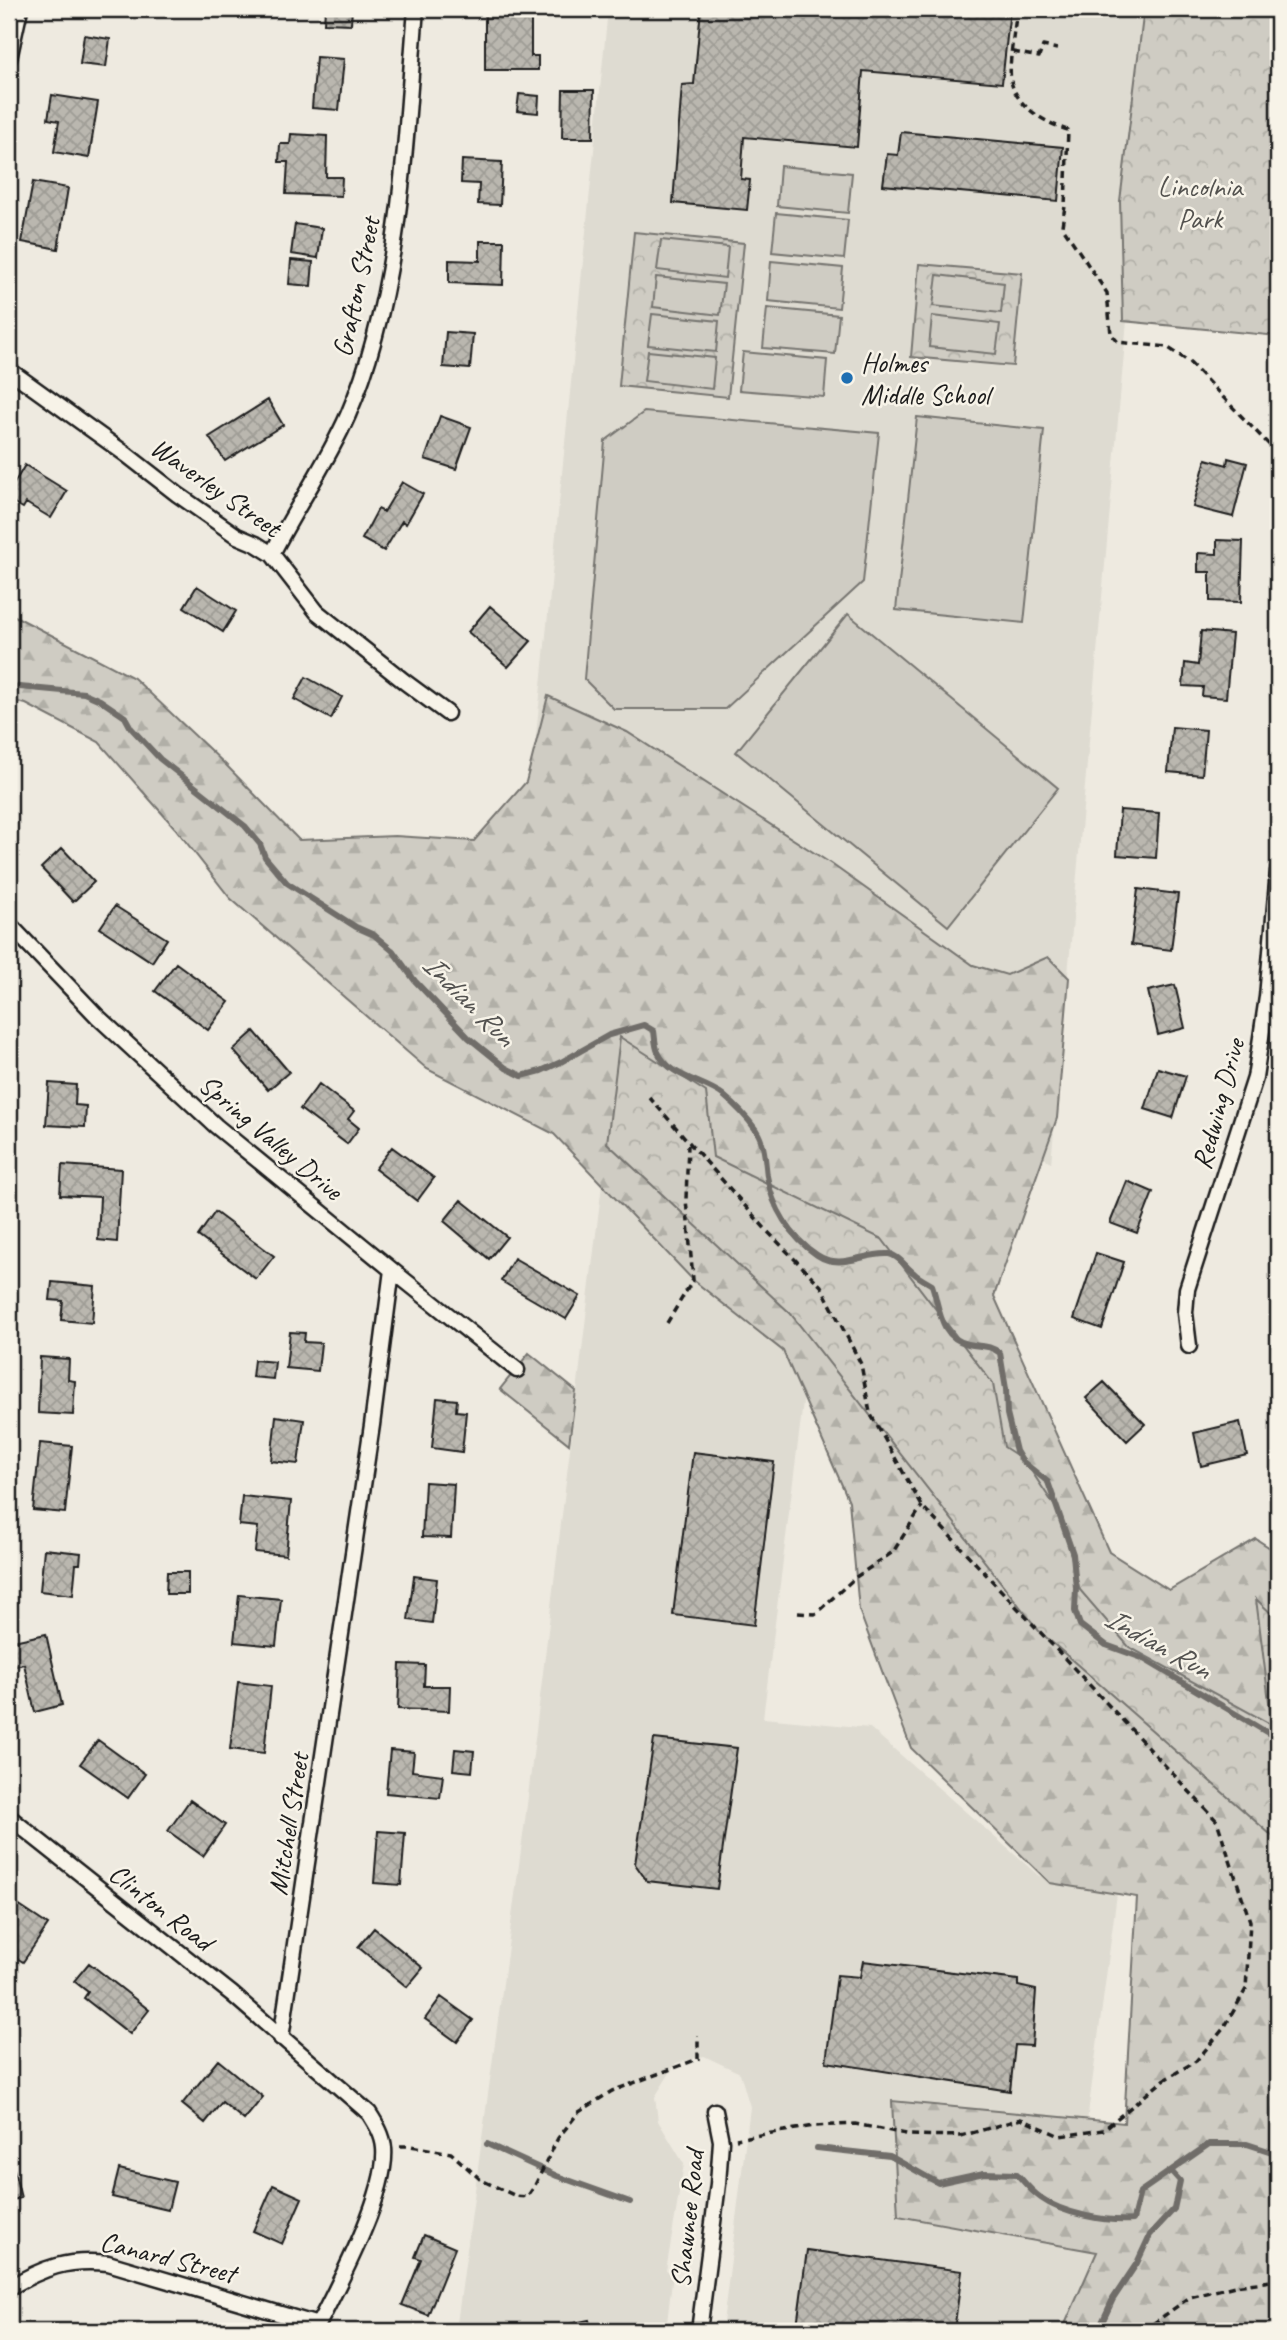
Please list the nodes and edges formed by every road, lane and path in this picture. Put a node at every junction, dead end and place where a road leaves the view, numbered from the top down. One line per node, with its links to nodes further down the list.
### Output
1 (20, 9): 6 (street)
2 (416, 9): 9 (street, Grafton Street)
3 (1017, 9): 5 (path)
4 (1057, 49): 5 (path)
5 (1013, 52): 8 (path)
6 (9, 59)
7 (9, 370): 9 (street, Waverley Street)
8 (1278, 454)
9 (271, 554): 10 (street, Waverley Street)
10 (447, 713)
11 (1278, 871): 17 (street, Redwing Drive)
12 (9, 925): 15 (street, Spring Valley Drive)
13 (649, 1097): 14 (path)
14 (688, 1143): 16 (path); 19 (path)
15 (392, 1270): 18 (street, Spring Valley Drive); 23 (street, Mitchell Street)
16 (667, 1323)
17 (1189, 1346)
18 (517, 1370)
19 (922, 1506): 20 (path); 25 (path)
20 (798, 1613)
21 (9, 1816): 23 (street, Clinton Road)
22 (698, 2035): 26 (path)
23 (281, 2038): 26 (street)
24 (715, 2111): 25 (street, Shawnee Road)
25 (721, 2141): 30 (street, Shawnee Road)
26 (384, 2147): 29 (street)
27 (1278, 2280): 31 (path)
28 (9, 2288): 29 (street, Canard Street)
29 (316, 2328)
30 (699, 2331)
31 (1143, 2331)

